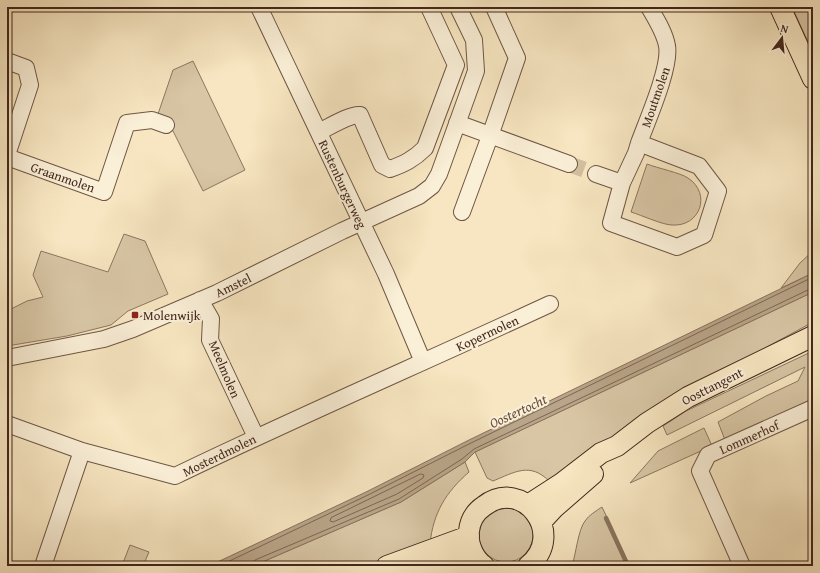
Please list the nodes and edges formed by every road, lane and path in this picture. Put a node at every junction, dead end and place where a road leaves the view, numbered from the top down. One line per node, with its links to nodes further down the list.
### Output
1 (259, 7): 11 (street, Rustenburgerweg)
2 (429, 7): 11 (street)
3 (458, 7): 9 (street, Amstel)
4 (494, 7): 12 (street)
5 (649, 7): 13 (street, Moutmolen)
6 (780, 7): 8 (main road)
7 (7, 61): 14 (street)
8 (813, 79)
9 (457, 123): 12 (street); 19 (street, Amstel)
10 (166, 125): 14 (street, Graanmolen)
11 (319, 132): 19 (street, Rustenburgerweg)
12 (490, 136): 15 (street); 18 (street)
13 (639, 143): 17 (street, Moutmolen); 17 (street, Moutmolen)
14 (7, 156)
15 (569, 164)
16 (596, 174): 17 (street)
17 (622, 183)
18 (462, 212)
19 (362, 224): 20 (street, Amstel); 24 (street, Rustenburgerweg)
20 (200, 300): 23 (street, Amstel); 27 (street, Meelmolen)
21 (550, 304): 24 (street, Kopermolen)
22 (813, 336): 28 (main road, Oosttangent)
23 (7, 358)
24 (424, 362): 27 (street, Mosterdmolen)
25 (813, 408): 38 (street, Lommerhof)
26 (7, 424): 29 (street, Mosterdmolen)
27 (256, 437): 29 (street, Mosterdmolen)
28 (618, 446): 30 (main road, Oosttangent); 31 (main road, Oosttangent)
29 (82, 451): 35 (street)
30 (528, 505): 31 (main road); 32 (main road)
31 (541, 522): 34 (main road)
32 (469, 536): 33 (main road); 36 (main road)
33 (479, 561): 37 (main road)
34 (531, 565)
35 (43, 566)
36 (387, 566)
37 (429, 566)
38 (742, 566)

